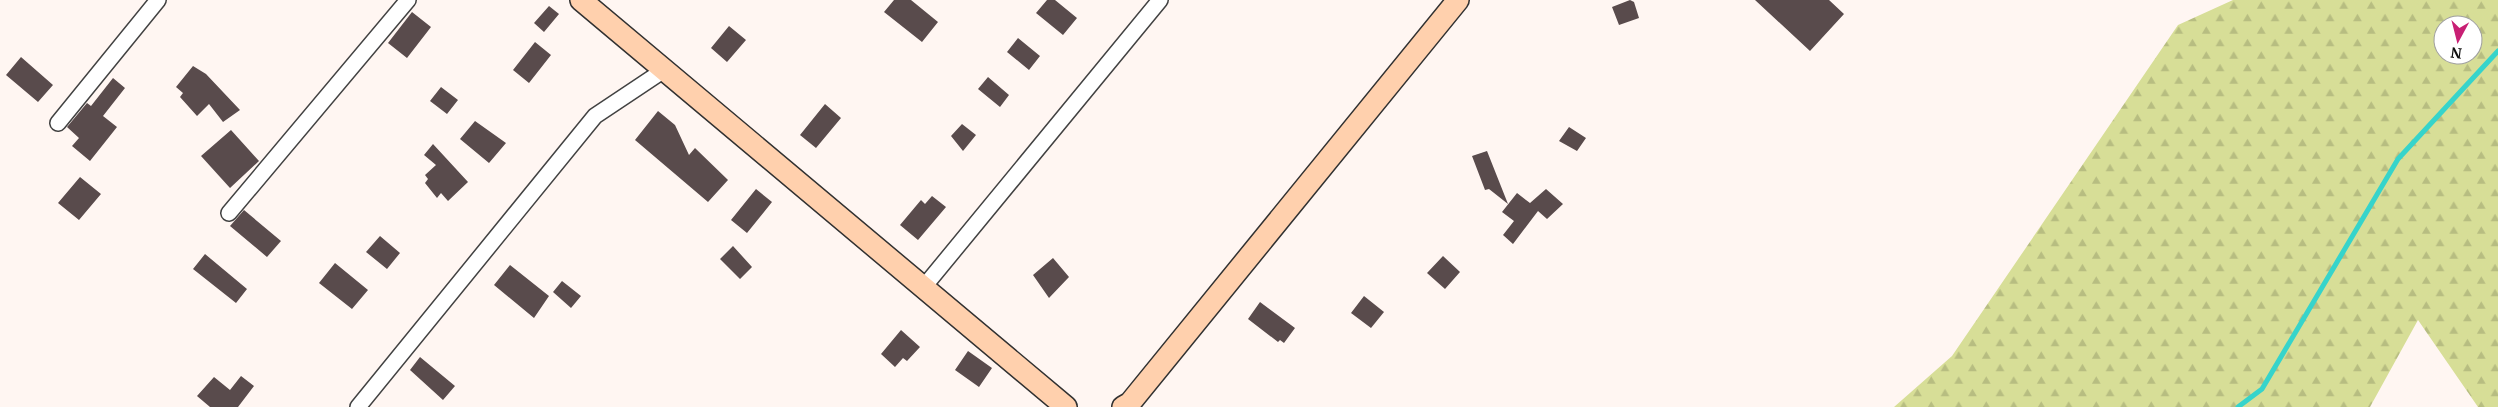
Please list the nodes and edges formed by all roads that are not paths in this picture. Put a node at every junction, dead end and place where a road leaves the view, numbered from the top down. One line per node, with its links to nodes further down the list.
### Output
1 (158, 0): 7 (street)
2 (408, 0): 8 (street)
3 (581, 0): 6 (street)
4 (1160, 0): 9 (street)
5 (1458, 0): 12 (street)
6 (664, 70): 9 (street); 10 (street)
7 (58, 123)
8 (229, 213)
9 (923, 288): 11 (street)
10 (358, 407)
11 (1066, 407)
12 (1123, 407)

